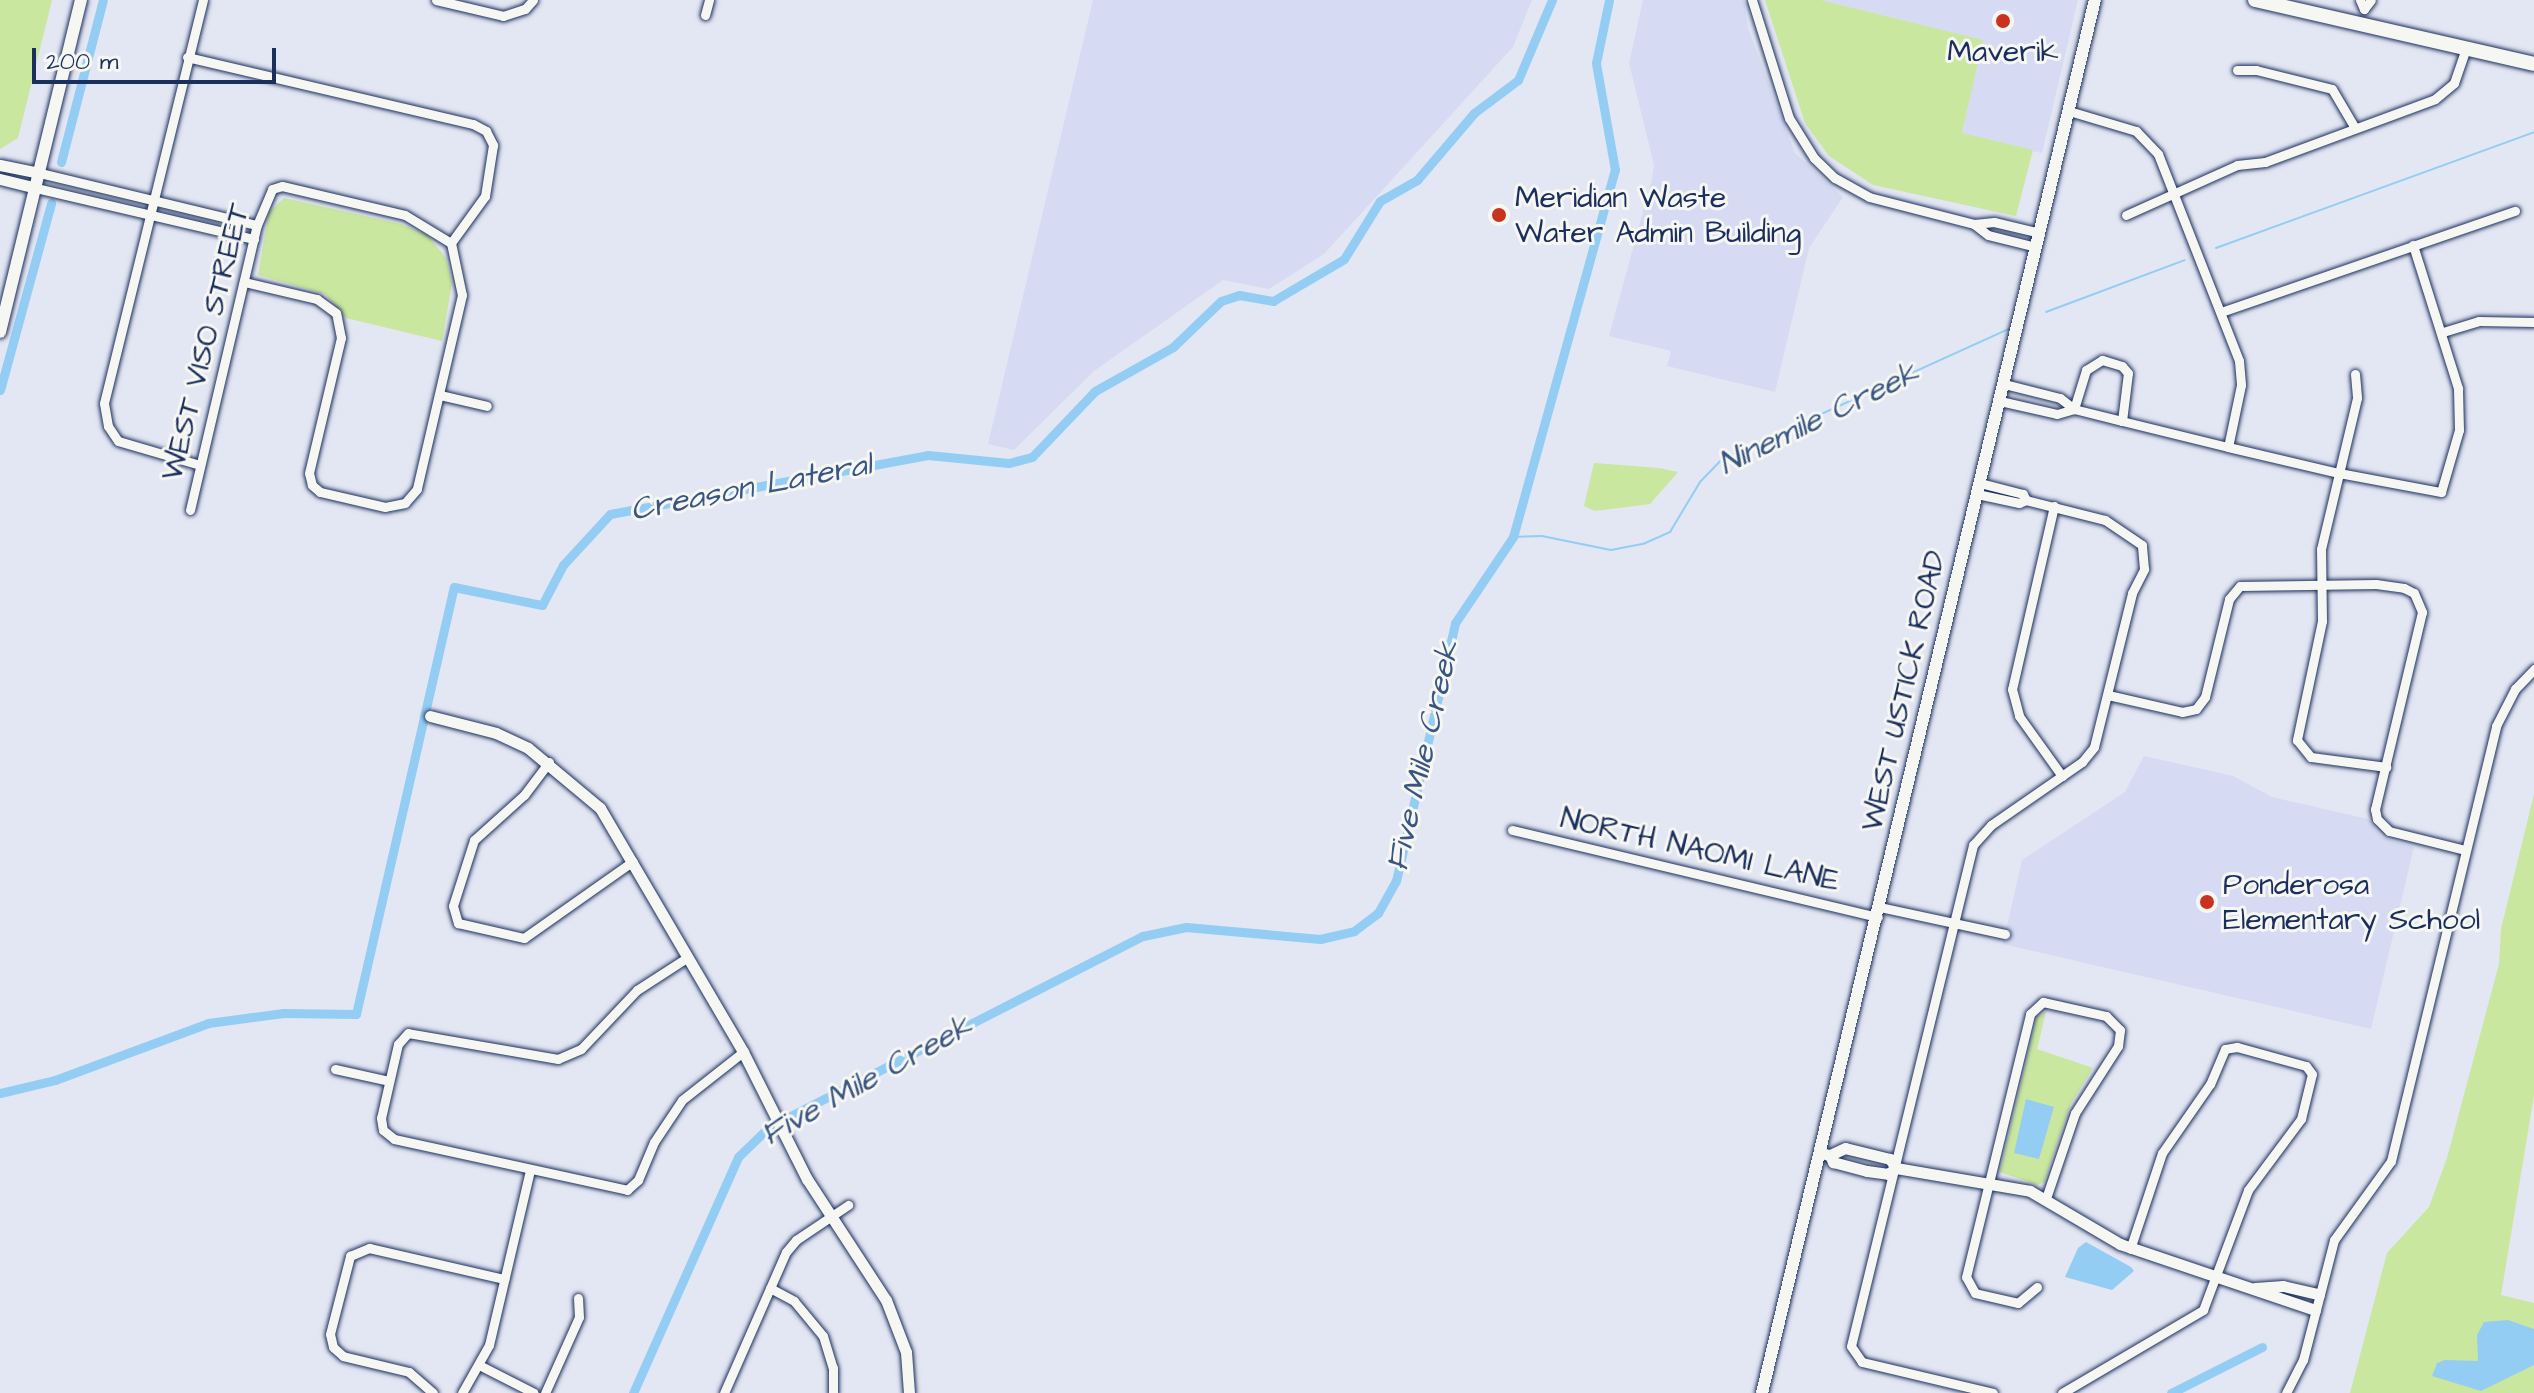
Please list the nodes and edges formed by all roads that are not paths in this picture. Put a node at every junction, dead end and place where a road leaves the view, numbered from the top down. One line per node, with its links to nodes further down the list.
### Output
1 (81, 0): 20 (main road)
2 (203, 0): 14 (street)
3 (436, 0): 4 (street)
4 (533, 0)
5 (709, 0): 11 (street)
6 (1752, 0): 28 (street)
7 (2095, 0): 17 (main road, WEST USTICK ROAD)
8 (2255, 0): 12 (main road)
9 (2371, 0): 10 (street)
10 (2362, 4): 12 (street)
11 (705, 15)
12 (2361, 24): 13 (main road)
13 (2466, 49): 15 (main road); 18 (street)
14 (187, 57): 24 (street); 32 (street)
15 (2534, 64)
16 (2237, 70): 18 (street)
17 (2069, 111): 23 (street); 30 (main road, WEST USTICK ROAD)
18 (2355, 128): 23 (street)
19 (0, 165): 20 (street)
20 (40, 173): 22 (main road); 24 (street)
21 (0, 179): 22 (street)
22 (36, 188): 26 (street); 38 (main road)
23 (2173, 192): 27 (street); 36 (street)
24 (153, 200): 26 (street); 29 (street)
25 (2515, 211): 33 (street)
26 (149, 214): 31 (street); 48 (street)
27 (2126, 215)
28 (1974, 224): 30 (street); 34 (street)
29 (257, 225): 31 (street, WEST VISO STREET); 32 (street, WEST VISO STREET)
30 (2040, 233): 34 (main road, WEST USTICK ROAD)
31 (254, 239): 35 (street, WEST VISO STREET)
32 (451, 243): 42 (street)
33 (2413, 245): 36 (street); 39 (street)
34 (2036, 247): 41 (main road, WEST USTICK ROAD)
35 (244, 282): 42 (street); 48 (street, WEST VISO STREET)
36 (2221, 312): 47 (street)
37 (2534, 322): 39 (street)
38 (0, 332)
39 (2443, 332): 49 (street)
40 (2355, 374): 49 (street)
41 (2004, 384): 43 (main road, WEST USTICK ROAD); 45 (street)
42 (440, 395): 44 (street)
43 (2000, 401): 45 (street); 50 (main road, WEST USTICK ROAD)
44 (487, 406)
45 (2074, 409): 46 (street); 46 (street)
46 (2122, 421): 47 (street)
47 (2228, 447): 49 (street)
48 (200, 465): 52 (street, WEST VISO STREET)
49 (2339, 473): 53 (street)
50 (1978, 489): 51 (street); 63 (main road, WEST USTICK ROAD)
51 (2054, 506): 55 (street); 59 (street)
52 (190, 510)
53 (2323, 587): 55 (street); 58 (street); 58 (street)
54 (2534, 669): 61 (street)
55 (2108, 695): 59 (street)
56 (430, 716): 57 (street)
57 (549, 762): 62 (street); 62 (street)
58 (2386, 767): 61 (street)
59 (2062, 776): 64 (street)
60 (1512, 830): 63 (street, NORTH NAOMI LANE)
61 (2465, 850): 83 (street)
62 (633, 861): 66 (street)
63 (1879, 912): 64 (street, NORTH NAOMI LANE); 70 (main road, WEST USTICK ROAD)
64 (1954, 923): 65 (street, NORTH NAOMI LANE); 71 (street)
65 (2005, 934)
66 (688, 957): 67 (street); 69 (street)
67 (743, 1052): 72 (street); 76 (street)
68 (335, 1069): 69 (street)
69 (389, 1081): 72 (street)
70 (1825, 1154): 71 (street); 71 (street); 95 (main road, WEST USTICK ROAD)
71 (1896, 1168): 73 (street); 87 (street)
72 (530, 1170): 79 (street)
73 (1989, 1182): 74 (street); 74 (street); 80 (street)
74 (2046, 1198): 77 (street)
75 (848, 1205): 76 (street)
76 (830, 1217): 81 (street); 94 (street)
77 (2130, 1249): 78 (street); 78 (street)
78 (2218, 1277): 82 (street); 97 (street)
79 (504, 1279): 86 (street); 88 (street)
80 (2037, 1287)
81 (770, 1288): 92 (street); 93 (street)
82 (2254, 1288): 83 (street); 85 (street)
83 (2319, 1294): 85 (street)
84 (578, 1298): 91 (street)
85 (2315, 1310): 98 (street)
86 (481, 1366): 89 (street); 90 (street)
87 (1946, 1388): 96 (street)
88 (433, 1393)
89 (462, 1393)
90 (534, 1393)
91 (545, 1393)
92 (724, 1393)
93 (833, 1393)
94 (909, 1393)
95 (1762, 1393)
96 (1993, 1393)
97 (2062, 1393)
98 (2286, 1393)

